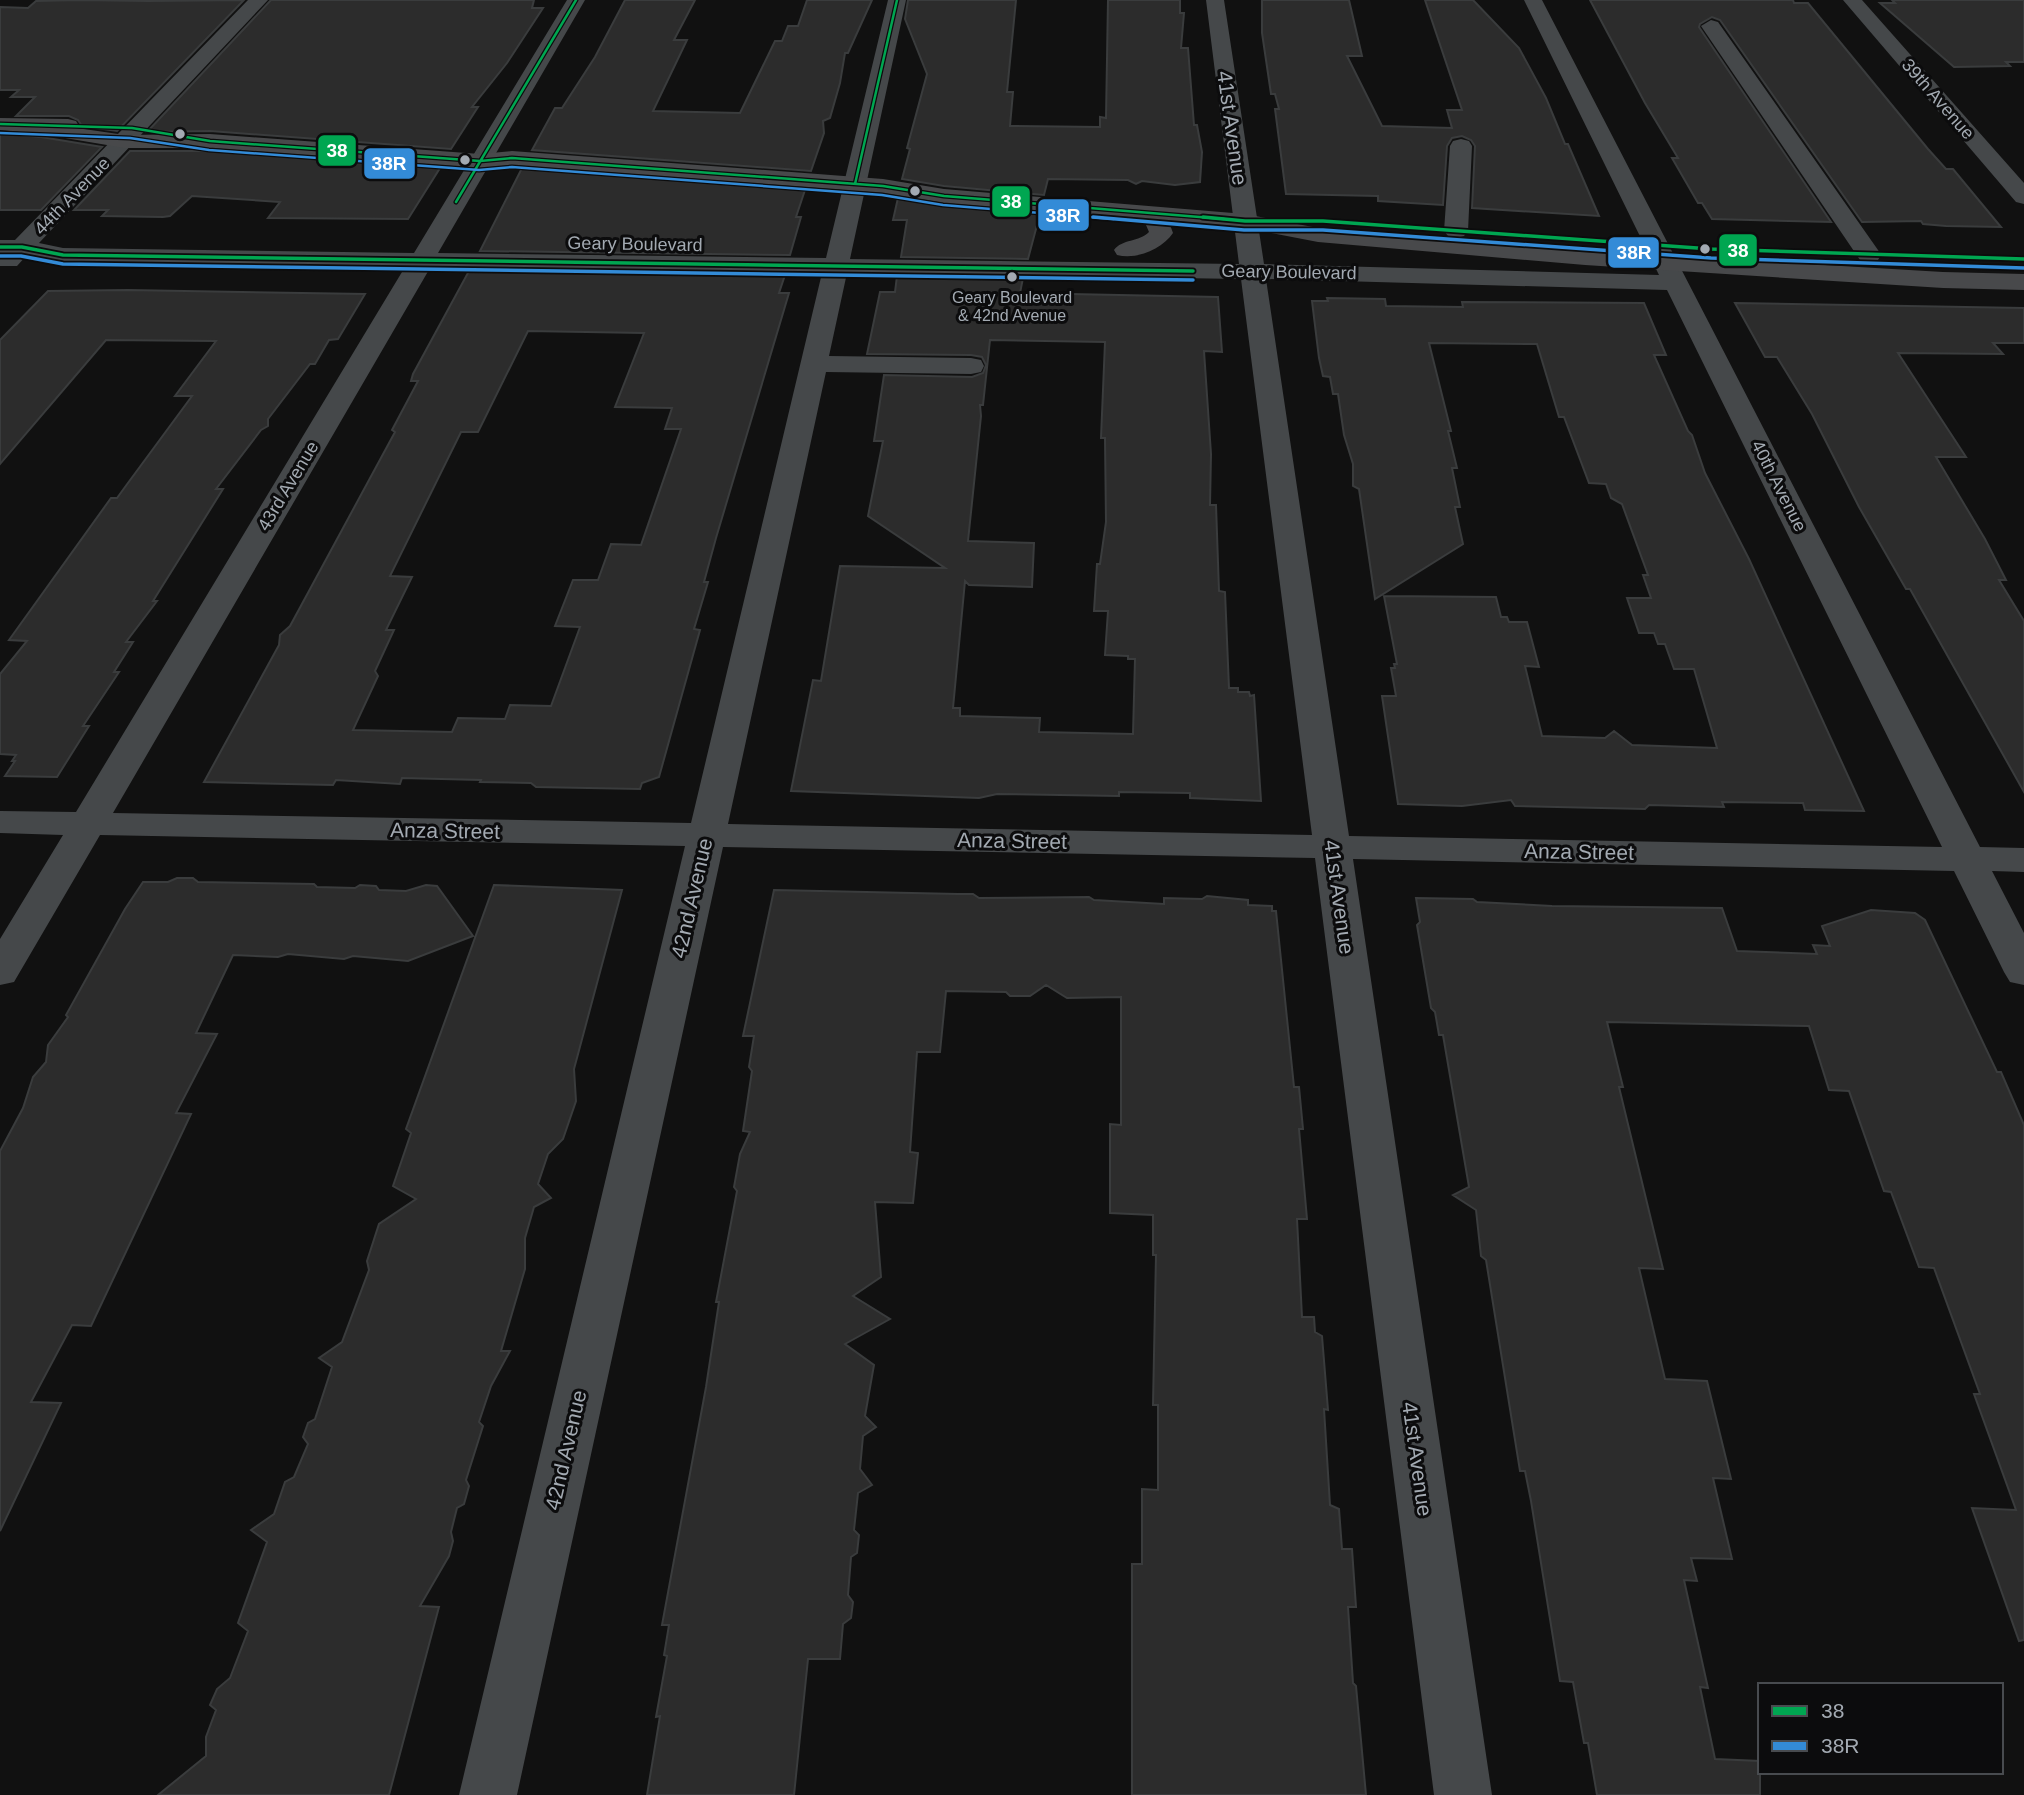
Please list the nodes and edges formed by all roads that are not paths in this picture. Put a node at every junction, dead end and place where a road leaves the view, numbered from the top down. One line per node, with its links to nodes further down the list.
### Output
1 (259, 0): 9 (street, 44th Avenue)
2 (576, 0): 11 (street, 43rd Avenue)
3 (897, 0): 12 (street, 42nd Avenue)
4 (1215, 0): 15 (street, 41st Avenue)
5 (1533, 0): 24 (street, 40th Avenue)
6 (1852, 0): 13 (street, 39th Avenue)
7 (1711, 26): 20 (street)
8 (0, 124): 9 (main road, Geary Boulevard)
9 (131, 134): 11 (main road, Geary Boulevard); 17 (street, 44th Avenue)
10 (1461, 146): 16 (street)
11 (480, 161): 12 (main road, Geary Boulevard); 19 (street, 43rd Avenue)
12 (853, 191): 14 (main road, Geary Boulevard); 21 (street, 42nd Avenue)
13 (2024, 197)
14 (1140, 212): 15 (main road, Geary Boulevard); 18 (main road)
15 (1245, 221): 16 (main road, Geary Boulevard); 23 (street, 41st Avenue); 24 (main road, Geary Boulevard)
16 (1456, 232): 24 (main road, Geary Boulevard)
17 (11, 247): 19 (street, Geary Boulevard); 25 (street, 44th Avenue)
18 (1126, 250): 21 (street, Geary Boulevard); 23 (street, Geary Boulevard); 26 (street)
19 (427, 251): 21 (street, Geary Boulevard); 31 (street, 43rd Avenue)
20 (1869, 255): 22 (main road, Geary Boulevard); 24 (main road, Geary Boulevard)
21 (839, 257): 26 (street, Geary Boulevard); 28 (street, 42nd Avenue)
22 (2024, 258)
23 (1251, 262): 24 (street, Geary Boulevard); 26 (street, Geary Boulevard); 33 (street, 41st Avenue)
24 (1667, 264): 27 (main road); 34 (street, 40th Avenue)
25 (0, 269)
26 (1111, 270)
27 (2024, 282)
28 (814, 364): 29 (street); 32 (street, 42nd Avenue)
29 (971, 366)
30 (0, 822): 31 (street, Anza Street)
31 (88, 824): 32 (street, Anza Street); 36 (street, 43rd Avenue)
32 (707, 835): 33 (street, Anza Street); 38 (street, 42nd Avenue)
33 (1332, 847): 34 (street, Anza Street); 39 (street, 41st Avenue)
34 (1967, 859): 35 (street, Anza Street); 37 (street, 40th Avenue)
35 (2024, 860)
36 (0, 972)
37 (2024, 972)
38 (488, 1795)
39 (1463, 1795)

